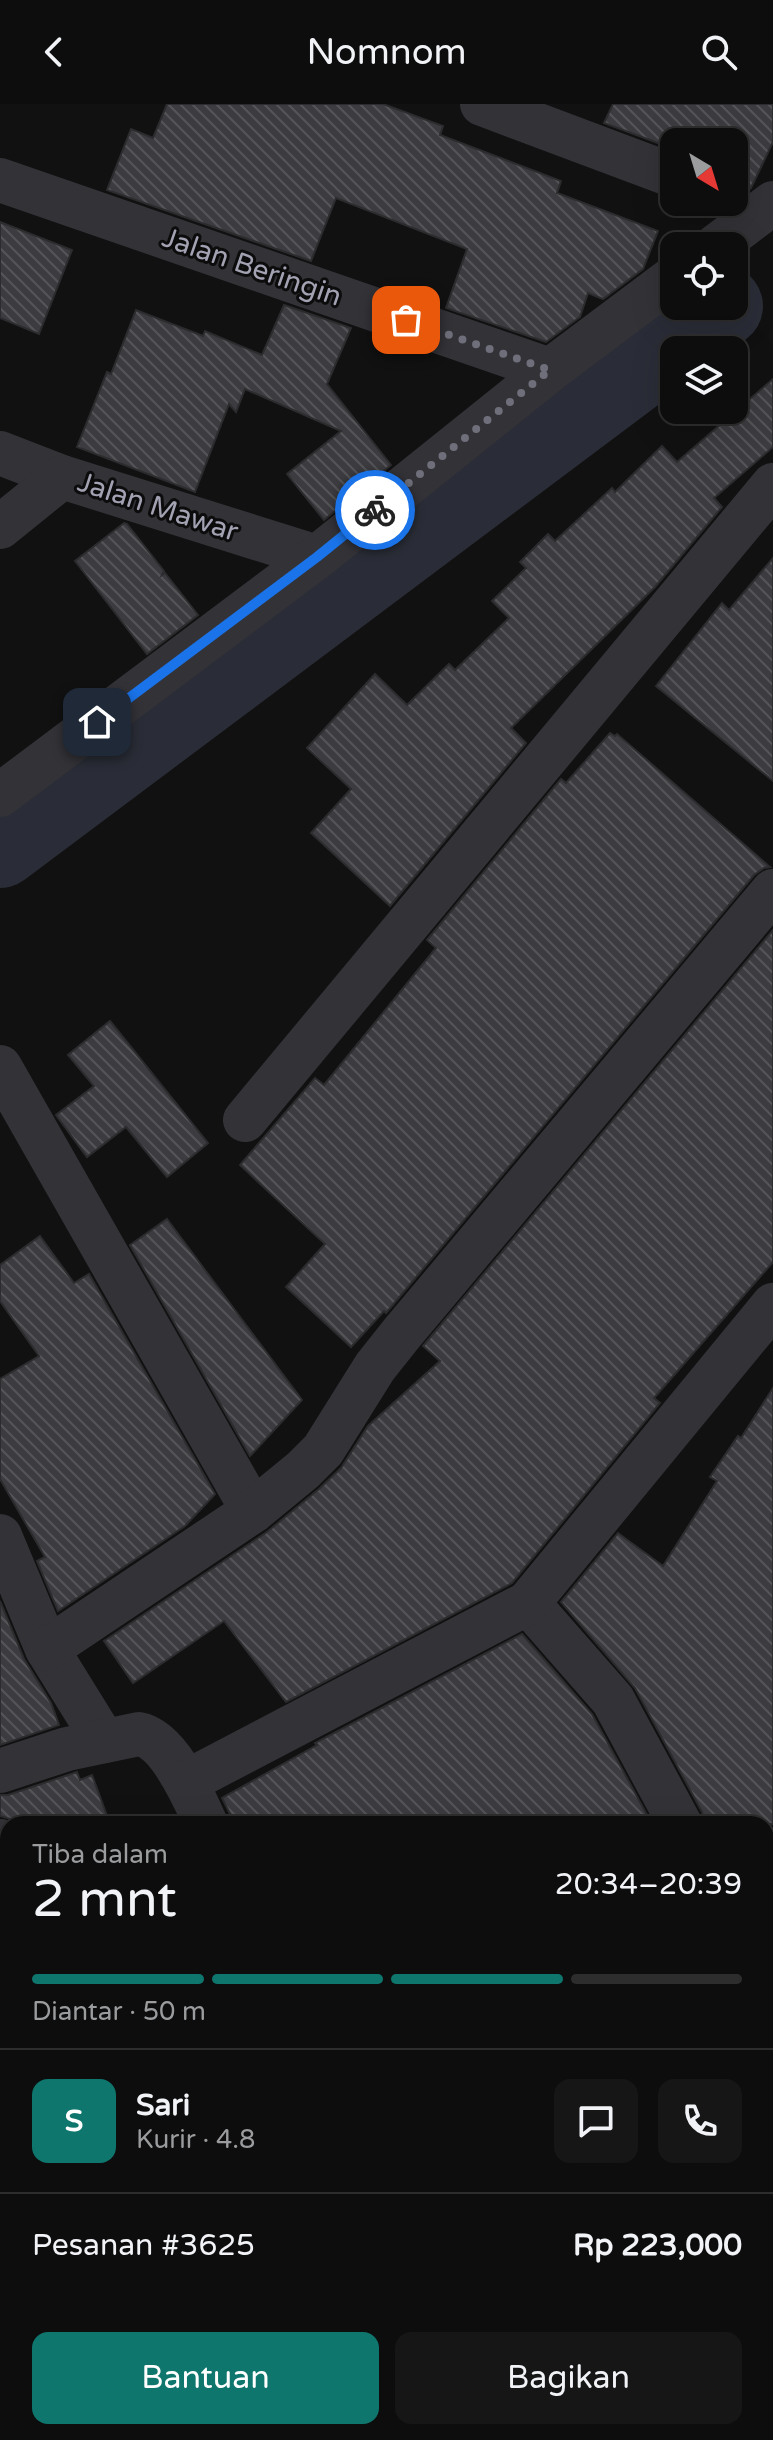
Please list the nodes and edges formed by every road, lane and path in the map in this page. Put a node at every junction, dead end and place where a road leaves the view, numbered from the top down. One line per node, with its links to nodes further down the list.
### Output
1 (482, 104): 2 (street)
2 (660, 171)
3 (0, 180): 7 (street, Jalan Beringin)
4 (757, 204): 5 (street)
5 (730, 232)
6 (660, 288): 7 (street)
7 (550, 370): 12 (street)
8 (0, 453): 9 (street, Jalan Mawar)
9 (62, 477): 11 (street); 12 (street, Jalan Mawar)
10 (773, 485): 16 (street)
11 (0, 527)
12 (317, 557): 13 (street)
13 (0, 795)
14 (773, 891): 18 (street)
15 (0, 1067): 18 (street)
16 (245, 1120)
17 (773, 1305): 20 (street)
18 (266, 1500): 21 (street)
19 (0, 1536): 21 (street)
20 (528, 1603): 24 (street); 26 (street)
21 (47, 1649): 22 (street)
22 (104, 1741): 23 (street); 24 (street)
23 (0, 1771)
24 (186, 1782): 25 (street)
25 (202, 1816)
26 (676, 1816)

